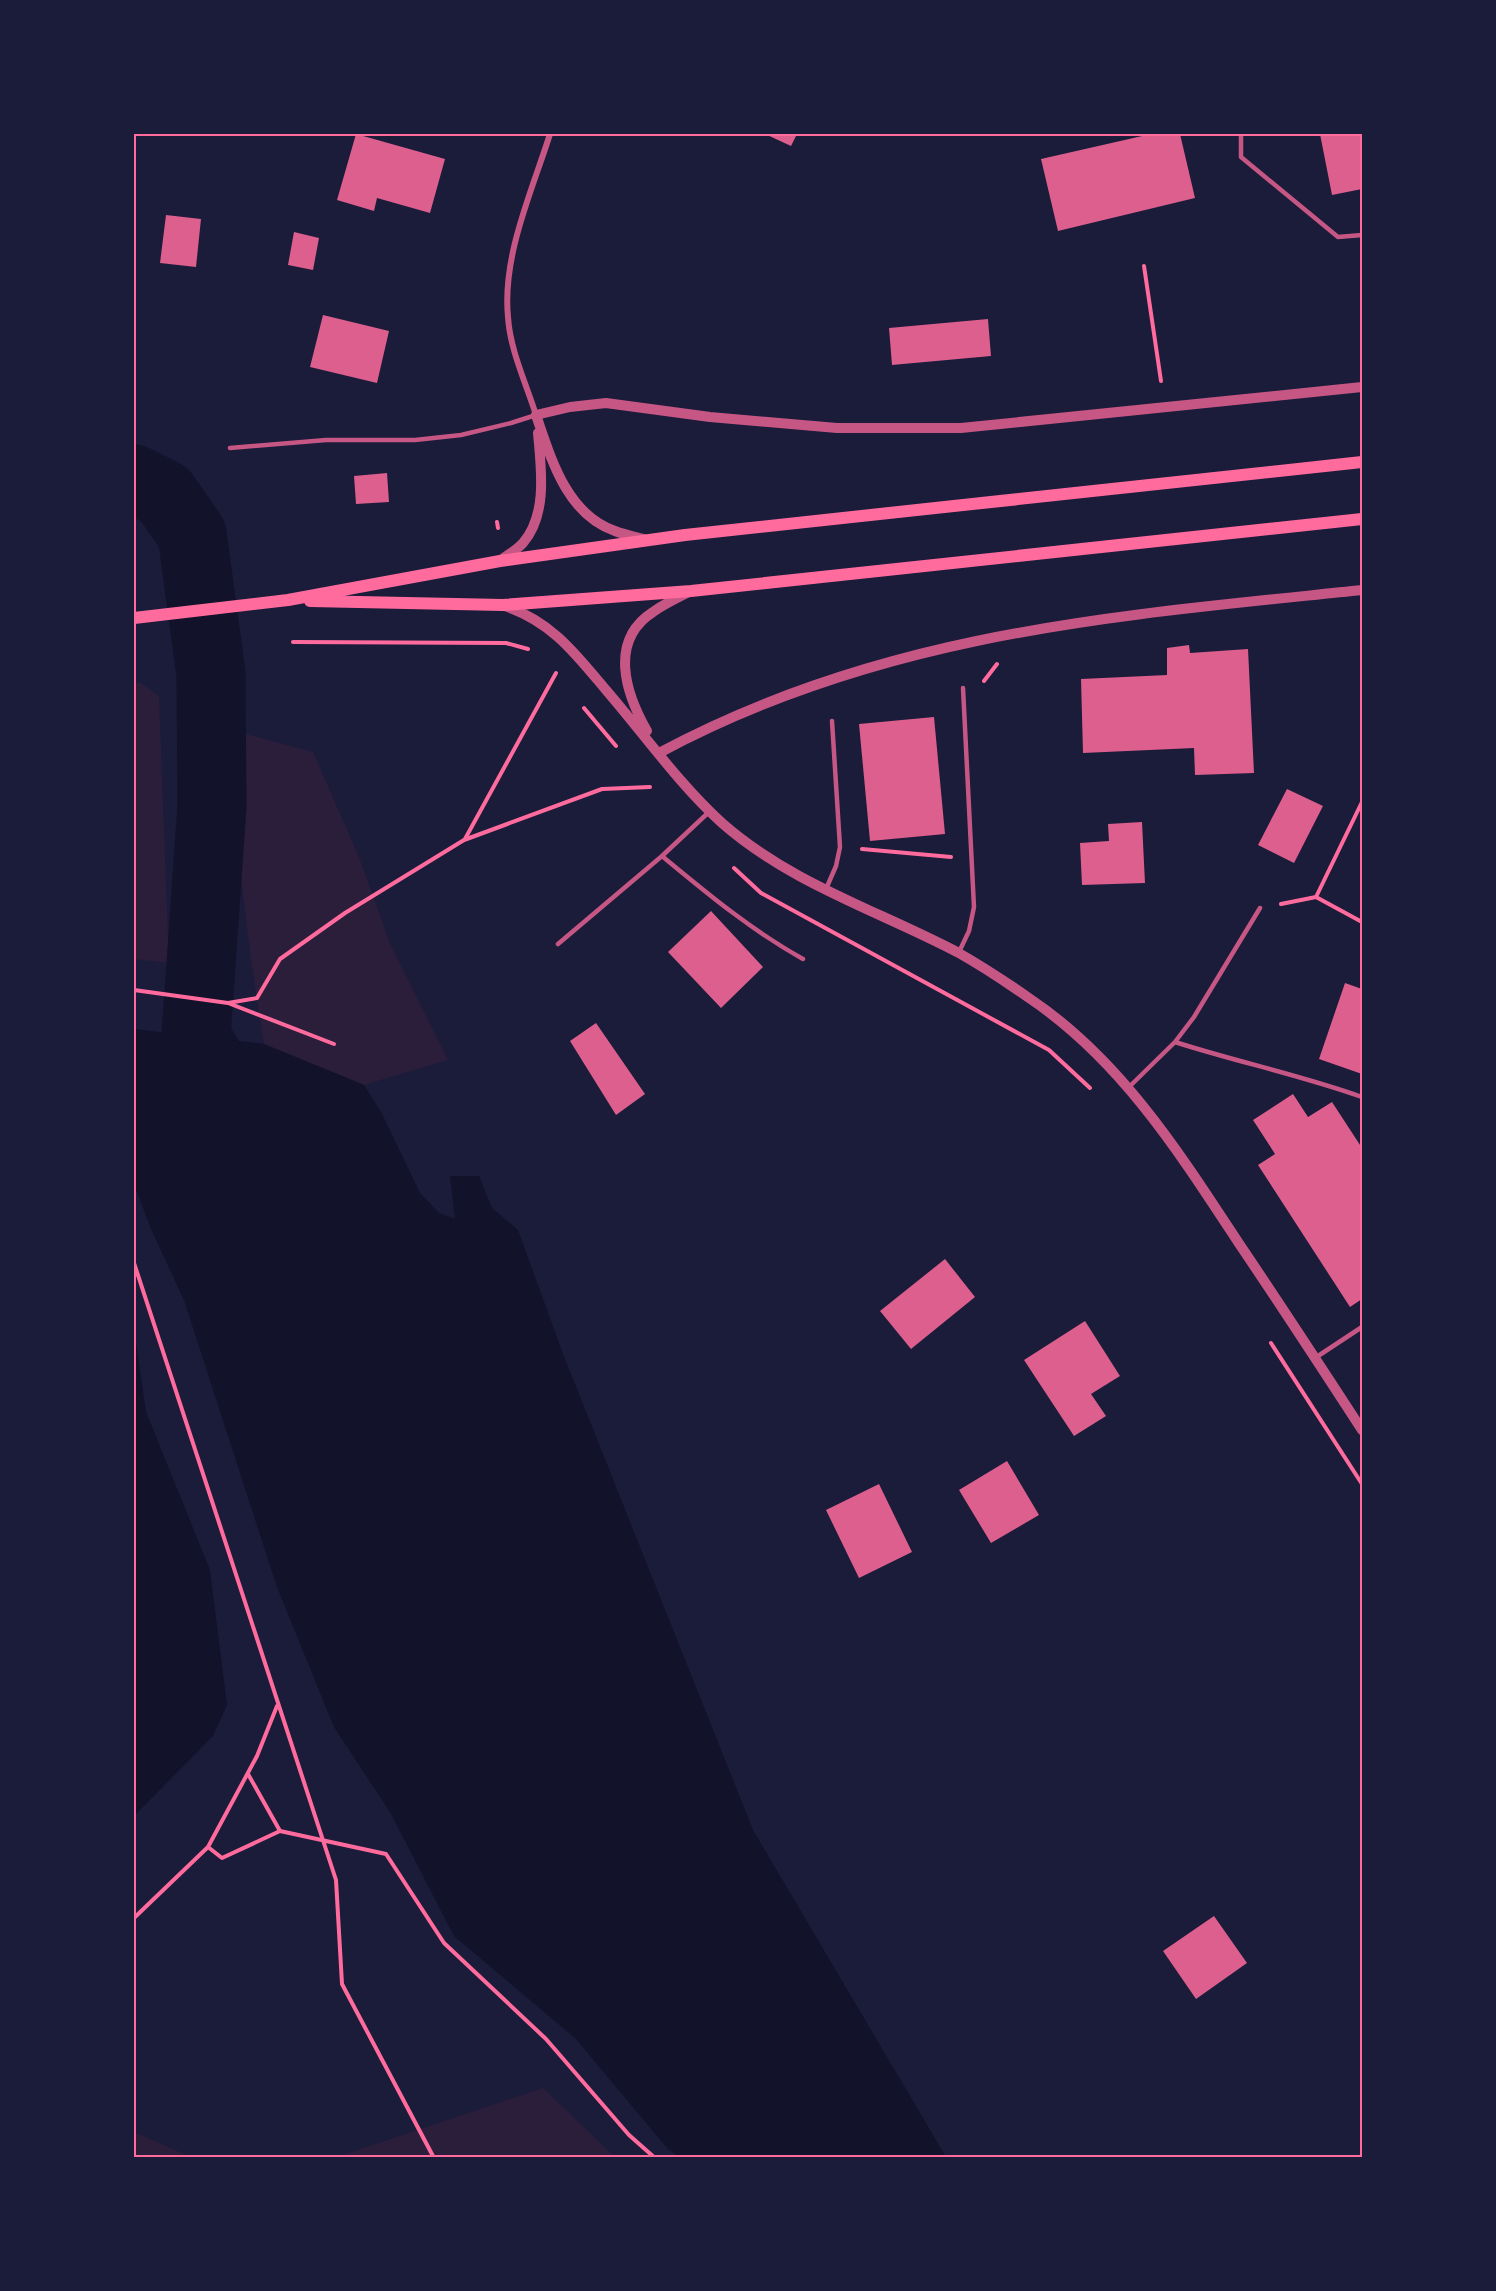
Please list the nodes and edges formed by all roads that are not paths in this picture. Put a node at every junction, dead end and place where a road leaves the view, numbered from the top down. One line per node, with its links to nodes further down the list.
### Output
1 (550, 134): 5 (street)
2 (1241, 134): 3 (lane)
3 (1362, 235)
4 (1362, 387): 5 (street)
5 (536, 415): 6 (lane); 9 (street); 10 (street)
6 (230, 448)
7 (1362, 462): 9 (main road)
8 (1362, 519): 12 (main road)
9 (647, 540): 10 (main road)
10 (500, 561): 13 (main road)
11 (1362, 590): 18 (street)
12 (691, 591): 14 (main road); 18 (street)
13 (288, 600): 14 (main road); 15 (main road)
14 (503, 605): 18 (street)
15 (134, 618)
16 (963, 688): 24 (lane)
17 (832, 721): 21 (lane)
18 (659, 753): 19 (street)
19 (710, 811): 20 (lane); 21 (street)
20 (662, 856): 23 (lane); 25 (lane)
21 (826, 889): 24 (street)
22 (1260, 908): 26 (lane)
23 (558, 944)
24 (959, 953): 27 (street)
25 (803, 959)
26 (1175, 1042): 27 (lane); 28 (lane)
27 (1129, 1087): 30 (street)
28 (1362, 1097)
29 (1362, 1327): 30 (lane)
30 (1315, 1358): 31 (street)
31 (1362, 1430)

